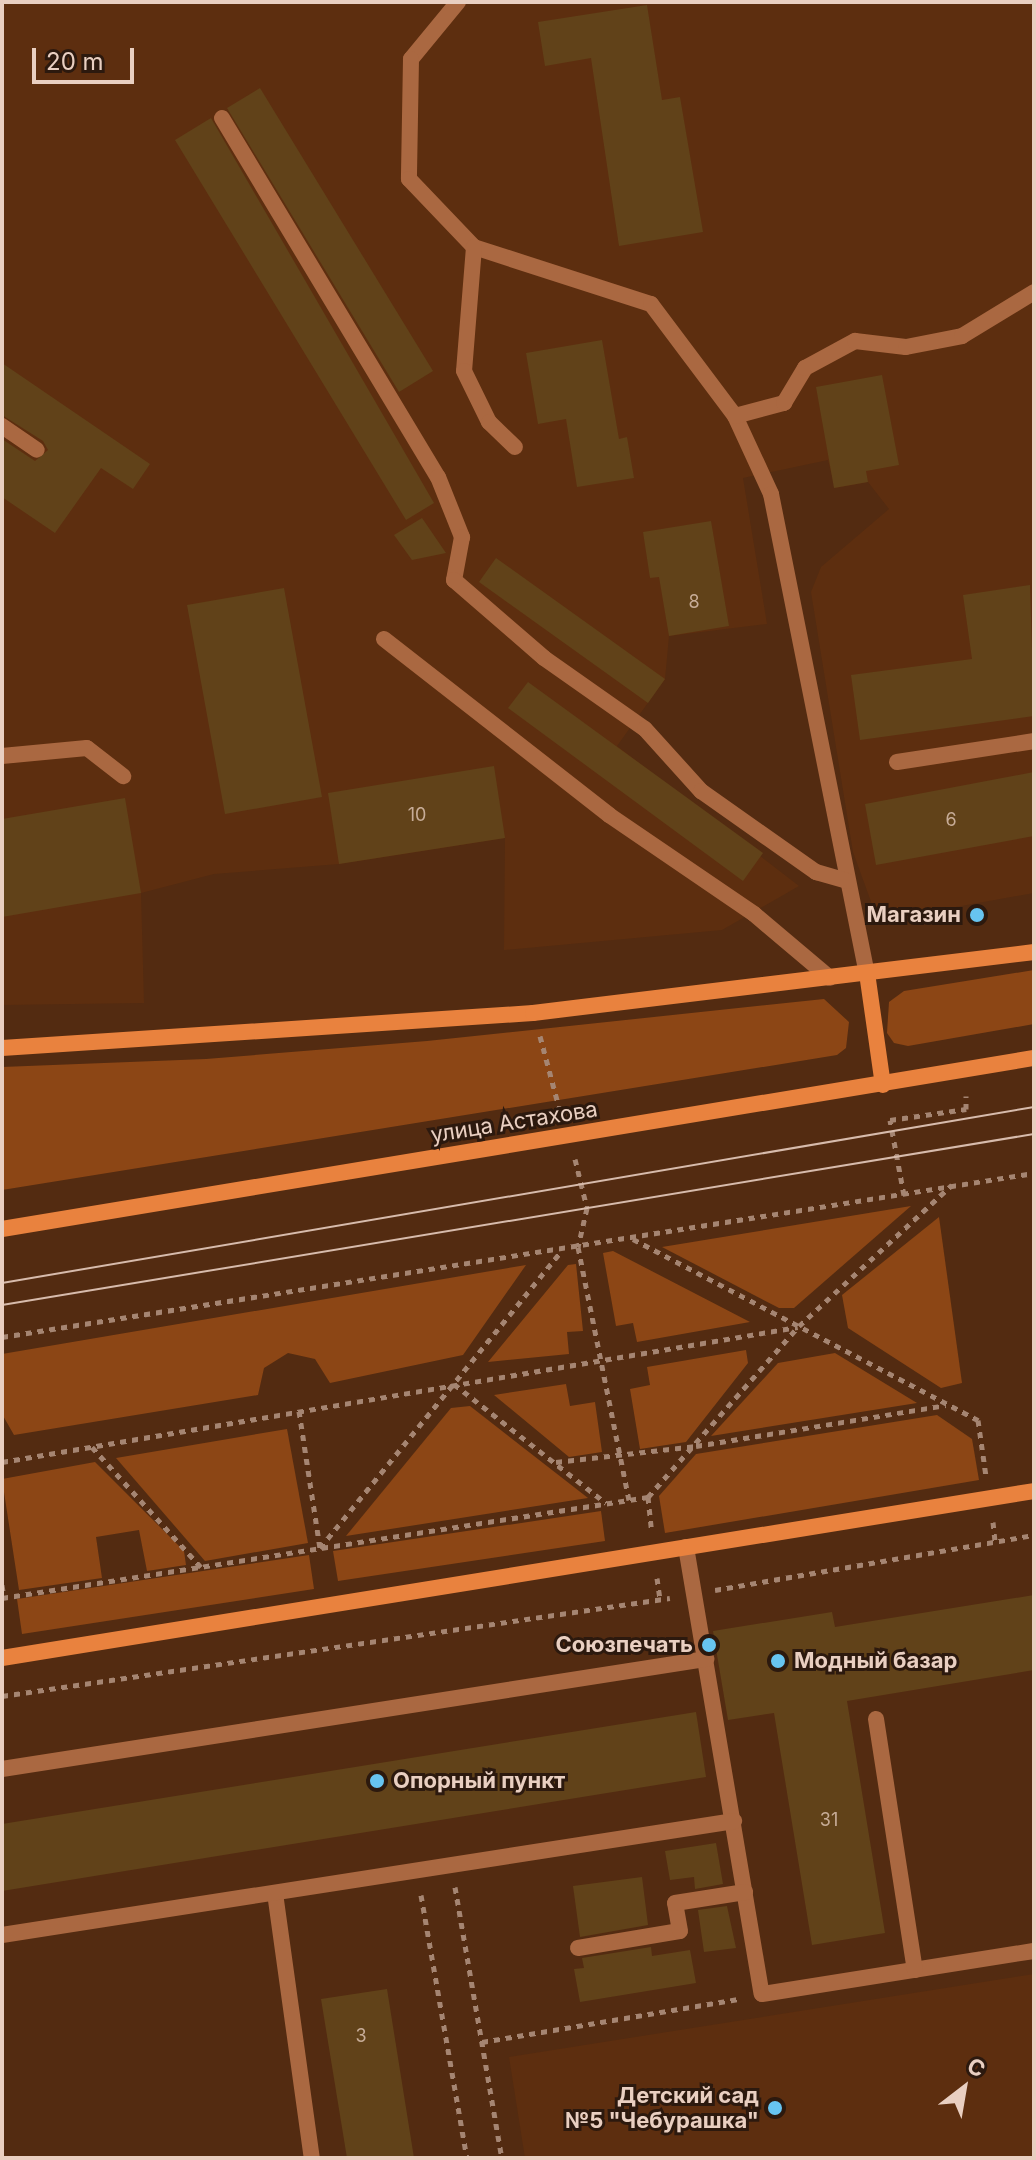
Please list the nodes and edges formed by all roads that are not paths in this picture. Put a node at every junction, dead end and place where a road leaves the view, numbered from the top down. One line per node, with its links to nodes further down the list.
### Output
1 (458, 2): 3 (lane)
2 (222, 118): 14 (lane)
3 (474, 247): 5 (lane); 7 (lane)
4 (1034, 292): 5 (lane)
5 (735, 416): 14 (lane)
6 (2, 426): 8 (lane)
7 (515, 447)
8 (37, 450)
9 (384, 639): 17 (lane)
10 (1034, 741): 12 (lane)
11 (2, 756): 13 (lane)
12 (897, 762)
13 (123, 776)
14 (848, 881): 16 (lane)
15 (1034, 952): 16 (main road)
16 (867, 973): 17 (main road); 20 (main road)
17 (830, 978): 18 (main road)
18 (2, 1048)
19 (1034, 1058): 20 (main road, улица Астахова)
20 (883, 1085): 21 (main road, улица Астахова)
21 (2, 1229)
22 (1034, 1491): 23 (main road)
23 (686, 1547): 24 (main road); 25 (lane)
24 (2, 1658)
25 (706, 1659): 27 (lane); 28 (lane)
26 (876, 1719): 34 (lane)
27 (2, 1769)
28 (734, 1821): 29 (lane); 30 (lane)
29 (745, 1892): 32 (lane); 34 (lane)
30 (275, 1893): 31 (lane); 35 (lane)
31 (2, 1935)
32 (578, 1948)
33 (1034, 1951): 34 (lane)
34 (915, 1970)
35 (312, 2158)

